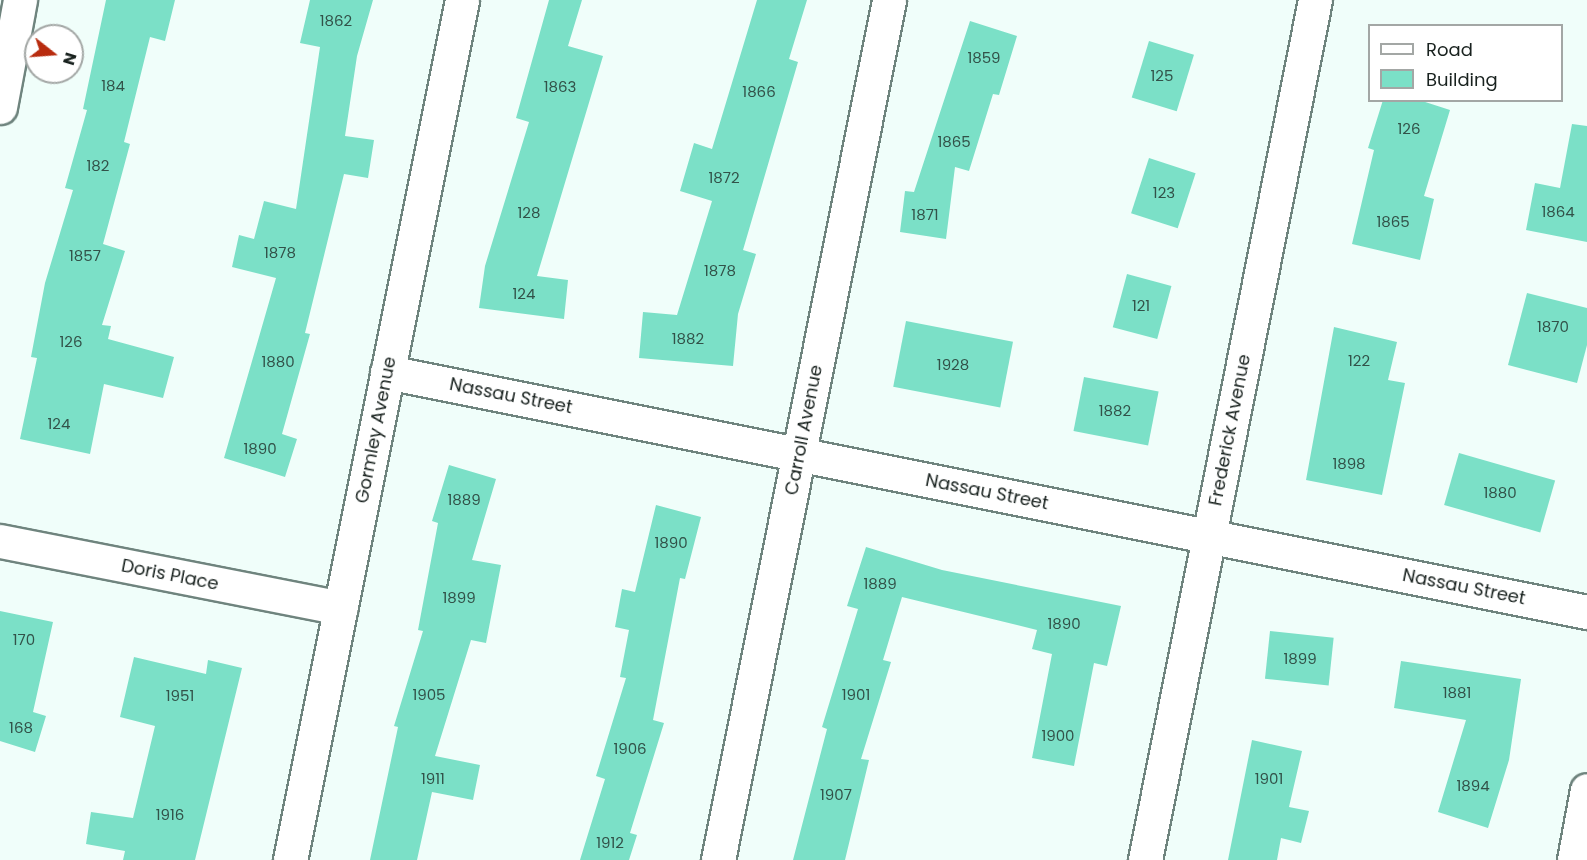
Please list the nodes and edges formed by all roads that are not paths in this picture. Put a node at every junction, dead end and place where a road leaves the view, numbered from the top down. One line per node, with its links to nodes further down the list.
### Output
1 (20, 0): 5 (street)
2 (462, 0): 6 (street, Gormley Avenue)
3 (889, 0): 7 (street, Carroll Avenue)
4 (1316, 0): 8 (street, Frederick Avenue)
5 (0, 107)
6 (387, 372): 7 (street, Nassau Street); 10 (street, Gormley Avenue)
7 (799, 454): 8 (street, Nassau Street); 14 (street, Carroll Avenue)
8 (1209, 536): 11 (street, Nassau Street); 15 (street, Frederick Avenue)
9 (0, 541): 10 (street, Doris Place)
10 (340, 609): 13 (street, Gormley Avenue)
11 (1587, 612)
12 (1587, 790): 16 (street)
13 (290, 860)
14 (718, 860)
15 (1145, 860)
16 (1574, 860)

